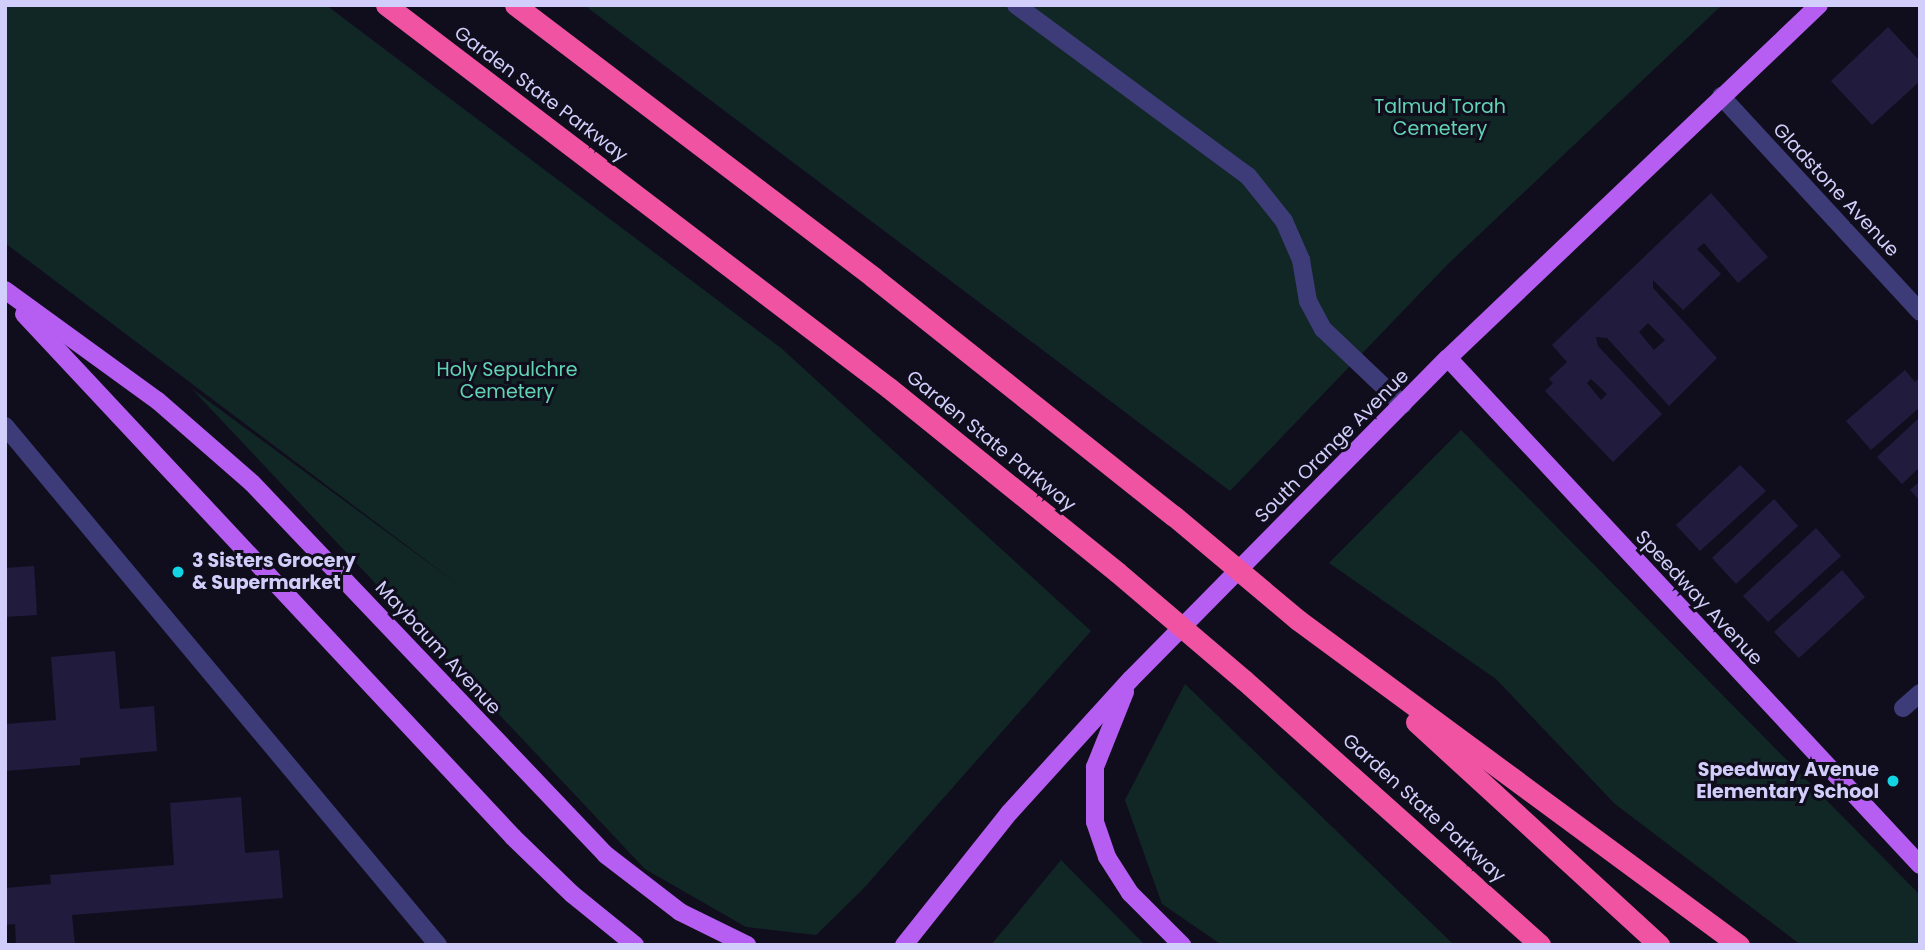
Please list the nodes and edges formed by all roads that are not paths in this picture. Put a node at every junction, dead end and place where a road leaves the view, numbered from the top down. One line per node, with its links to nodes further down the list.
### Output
1 (386, 5): 21 (highway, Garden State Parkway, bridge)
2 (515, 5): 11 (highway, bridge)
3 (1016, 5): 9 (street)
4 (1819, 5): 5 (main road, South Orange Avenue)
5 (1721, 96): 7 (street, Gladstone Avenue); 8 (main road, South Orange Avenue)
6 (5, 292): 17 (main road, Maybaum Avenue); 18 (main road, Maybaum Avenue)
7 (1920, 312)
8 (1448, 358): 9 (main road, South Orange Avenue); 15 (main road, Speedway Avenue)
9 (1403, 405): 12 (main road, South Orange Avenue)
10 (5, 426): 16 (street)
11 (1298, 620): 22 (highway); 23 (highway)
12 (1130, 679): 19 (main road, South Orange Avenue); 20 (main road)
13 (1920, 693): 14 (street)
14 (1903, 708)
15 (1920, 865)
16 (438, 945)
17 (635, 945)
18 (747, 945)
19 (904, 945)
20 (1182, 945)
21 (1540, 945)
22 (1659, 945)
23 (1739, 945)

